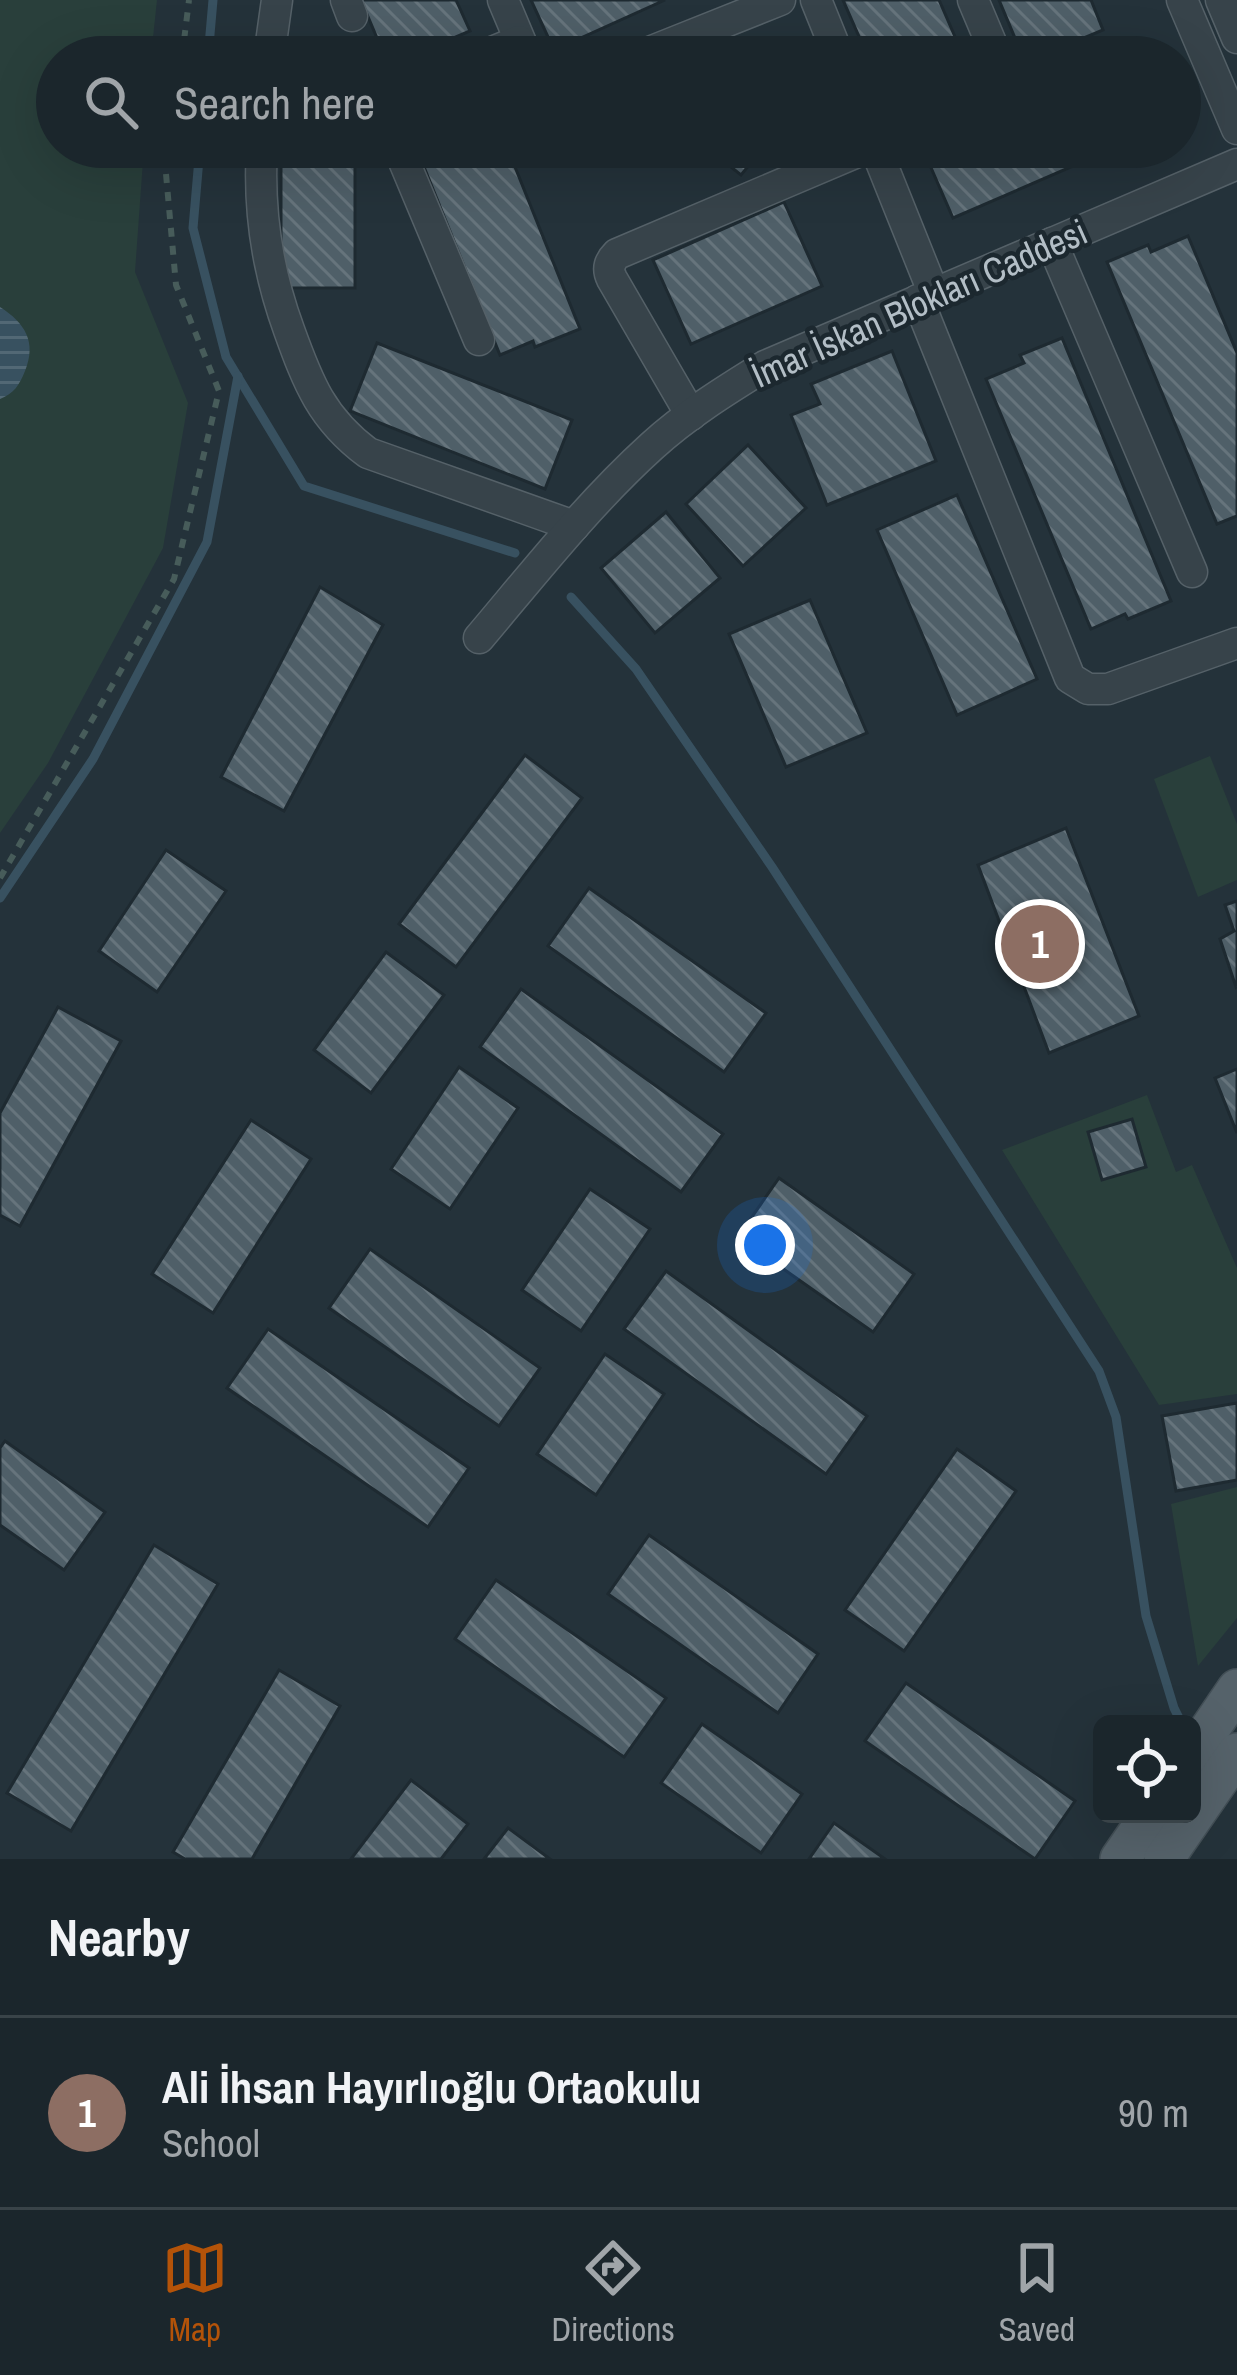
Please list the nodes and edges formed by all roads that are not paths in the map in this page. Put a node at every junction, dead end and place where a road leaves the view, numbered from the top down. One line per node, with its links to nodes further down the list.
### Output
1 (277, 0): 8 (street)
2 (502, 0): 9 (street)
3 (780, 0): 10 (street)
4 (816, 0): 11 (street)
5 (973, 0): 12 (street)
6 (1182, 0): 13 (street)
7 (1221, 0): 14 (street)
8 (272, 36)
9 (517, 36)
10 (690, 36)
11 (831, 36)
12 (988, 36)
13 (1197, 36)
14 (1237, 38)
15 (1201, 45): 16 (street)
16 (1237, 130)
17 (1237, 164): 22 (street, İmar İskan Blokları Caddesi)
18 (261, 168): 26 (street)
19 (407, 168): 24 (street)
20 (822, 168): 25 (street)
21 (880, 168): 23 (street)
22 (1052, 243): 23 (street, İmar İskan Blokları Caddesi); 27 (street)
23 (926, 297): 25 (street, İmar İskan Blokları Caddesi); 29 (street)
24 (479, 340)
25 (691, 416): 26 (street, İmar İskan Blokları Caddesi)
26 (574, 526): 28 (street, İmar İskan Blokları Caddesi)
27 (1192, 572)
28 (478, 638)
29 (1237, 643)
30 (1237, 1689): 31 (main road)
31 (1201, 1742)
32 (1237, 1753): 35 (main road)
33 (1145, 1823): 34 (main road)
34 (1120, 1859)
35 (1164, 1859)

